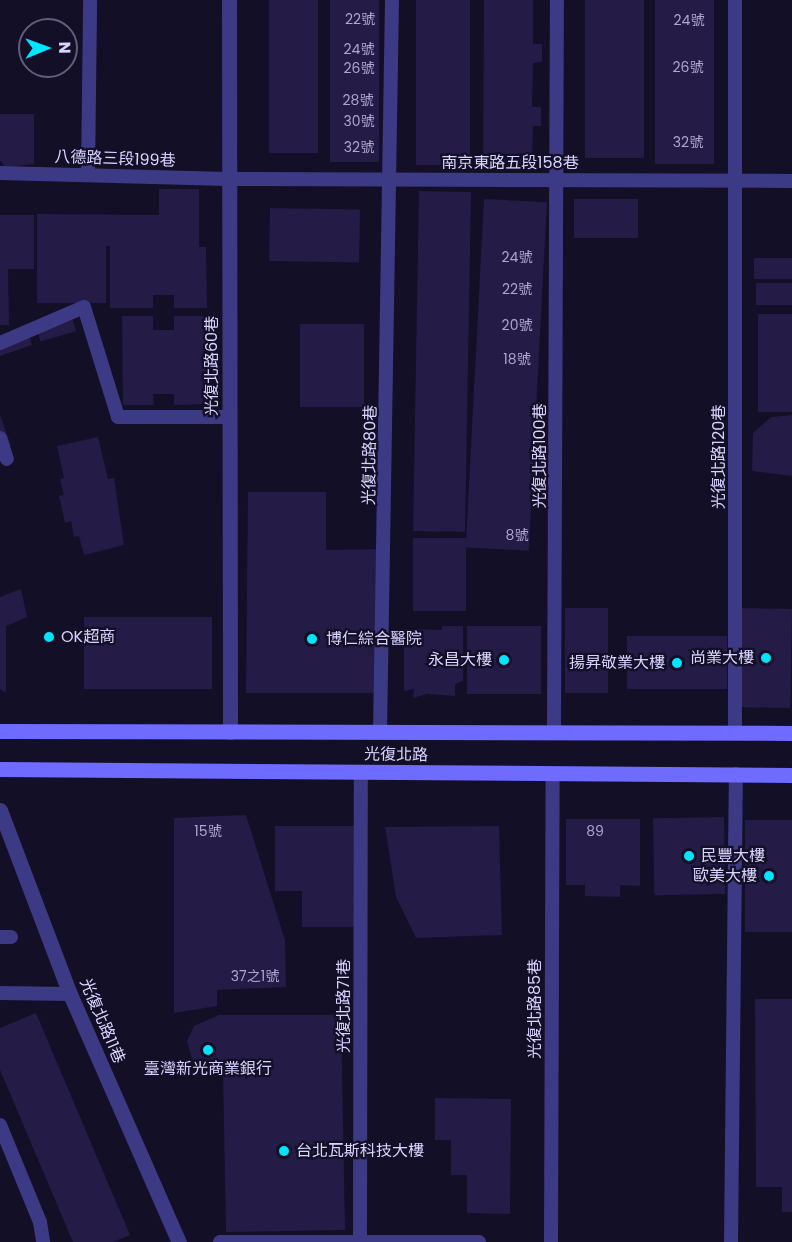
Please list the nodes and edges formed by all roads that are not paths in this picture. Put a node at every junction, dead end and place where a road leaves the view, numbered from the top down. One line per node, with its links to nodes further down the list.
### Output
1 (90, 0): 7 (lane)
2 (229, 0): 8 (street, 光復北路60巷)
3 (392, 0): 9 (lane, 光復北路80巷)
4 (557, 0): 10 (lane, 光復北路100巷)
5 (735, 0): 11 (lane, 光復北路120巷)
6 (0, 173): 7 (lane, 八德路三段199巷)
7 (88, 174): 8 (lane, 八德路三段199巷)
8 (228, 179): 9 (lane, 南京東路五段158巷); 14 (street, 光復北路60巷)
9 (392, 180): 10 (lane, 南京東路五段158巷); 19 (lane, 光復北路80巷)
10 (557, 180): 11 (lane, 南京東路五段158巷); 20 (lane, 光復北路100巷)
11 (735, 181): 12 (lane, 南京東路五段158巷); 21 (lane, 光復北路120巷)
12 (792, 181)
13 (0, 343): 14 (lane)
14 (230, 417): 18 (street, 光復北路60巷)
15 (0, 438): 16 (lane)
16 (7, 459)
17 (0, 731): 18 (main road, 光復北路)
18 (230, 732): 19 (main road, 光復北路)
19 (380, 732): 20 (main road, 光復北路)
20 (555, 732): 21 (main road, 光復北路)
21 (735, 733): 22 (main road, 光復北路)
22 (792, 733)
23 (0, 770): 24 (main road, 光復北路)
24 (361, 772): 26 (main road, 光復北路); 32 (lane, 光復北路71巷)
25 (736, 774): 26 (main road, 光復北路); 27 (main road, 光復北路); 38 (lane)
26 (553, 775): 37 (lane, 光復北路85巷)
27 (792, 775)
28 (0, 810): 30 (street, 光復北路11巷)
29 (0, 993): 30 (lane)
30 (70, 994): 34 (street, 光復北路11巷)
31 (0, 1125): 33 (lane)
32 (360, 1241): 35 (lane); 36 (lane)
33 (43, 1242)
34 (179, 1242)
35 (220, 1242)
36 (479, 1242)
37 (551, 1242)
38 (731, 1242)

